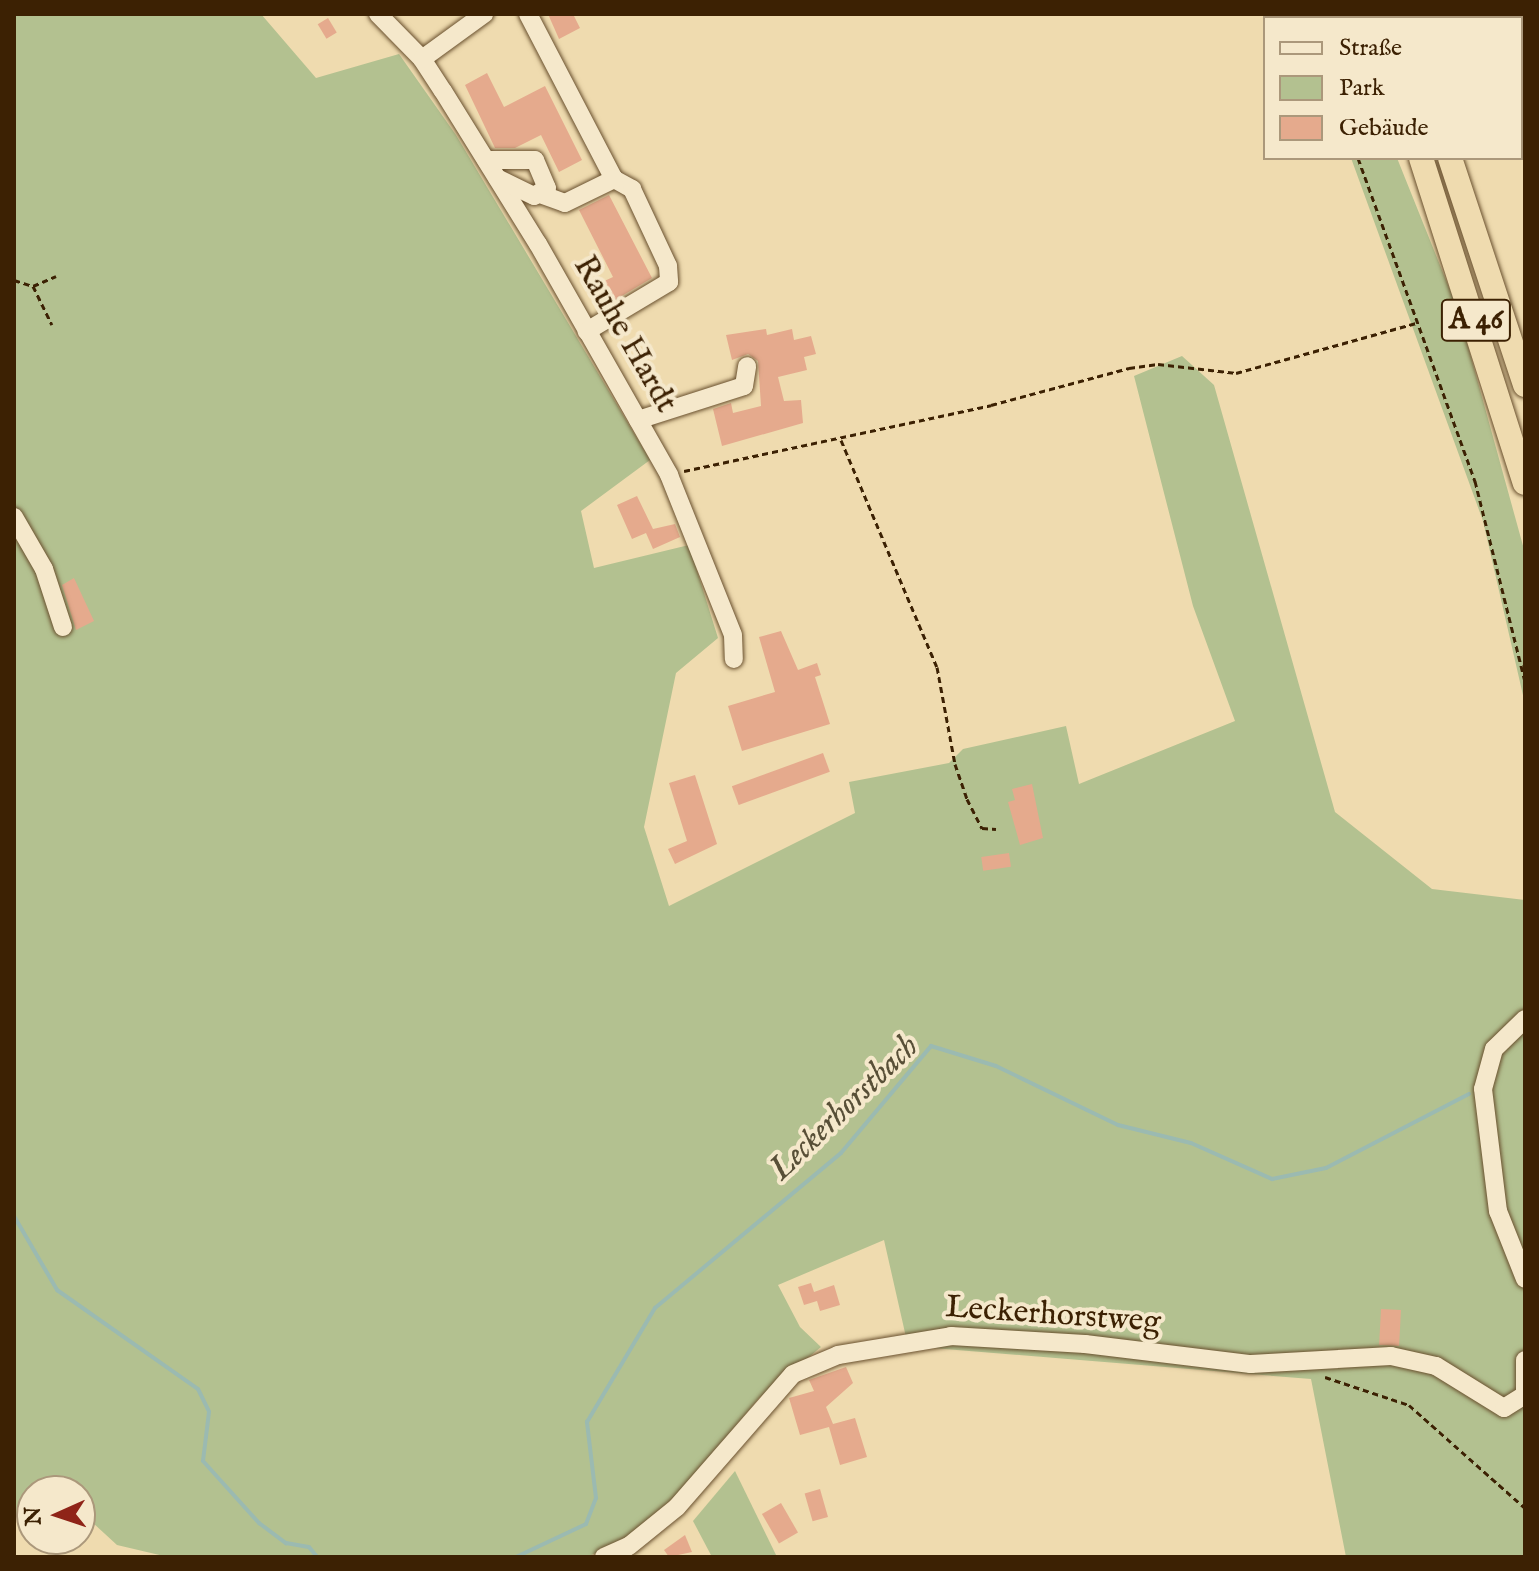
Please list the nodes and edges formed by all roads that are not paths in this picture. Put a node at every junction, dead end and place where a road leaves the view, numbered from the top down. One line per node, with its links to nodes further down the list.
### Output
1 (378, 14): 4 (street, Rauhe Hardt)
2 (484, 14): 4 (street)
3 (528, 14): 9 (street)
4 (422, 59): 5 (street, Rauhe Hardt)
5 (486, 160): 8 (street, Rauhe Hardt); 10 (street)
6 (1422, 160): 15 (highway, A 46)
7 (1451, 160): 13 (highway, A 46)
8 (497, 178): 10 (street); 11 (street, Rauhe Hardt)
9 (614, 179): 10 (street); 11 (street)
10 (543, 195)
11 (587, 331): 14 (street, Rauhe Hardt)
12 (747, 366): 14 (street)
13 (1525, 385)
14 (638, 420): 18 (street, Rauhe Hardt)
15 (1525, 483)
16 (14, 517): 17 (street)
17 (63, 627)
18 (734, 659)
19 (1525, 1019): 20 (street)
20 (1525, 1279)
21 (1525, 1360): 22 (street, Leckerhorstweg)
22 (604, 1557)

